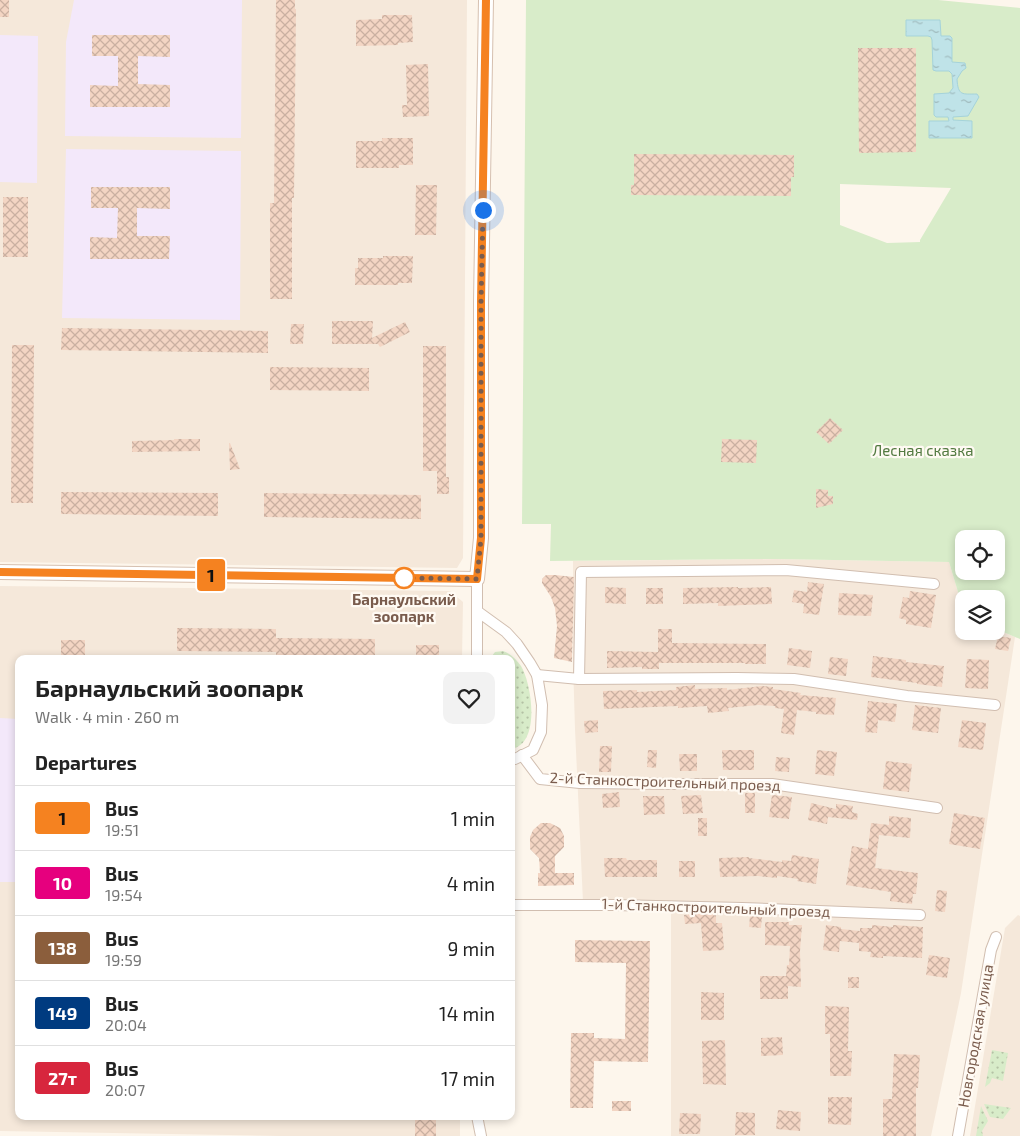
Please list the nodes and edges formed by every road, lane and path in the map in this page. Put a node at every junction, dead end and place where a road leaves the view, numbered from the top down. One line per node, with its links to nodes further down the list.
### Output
1 (486, 0): 3 (street)
2 (0, 572): 3 (street)
3 (477, 579): 5 (street)
4 (934, 584): 8 (street)
5 (477, 612): 6 (street); 7 (street)
6 (477, 655)
7 (537, 676): 8 (street); 10 (street)
8 (579, 679): 9 (street)
9 (995, 705)
10 (522, 755): 11 (street); 12 (street, 2-й Станкостроительный проезд)
11 (515, 759)
12 (937, 808)
13 (515, 905): 14 (street, 1-й Станкостроительный проезд)
14 (920, 915)
15 (996, 937): 18 (street, Новгородская улица)
16 (478, 1120): 17 (street)
17 (481, 1136)
18 (958, 1136)

